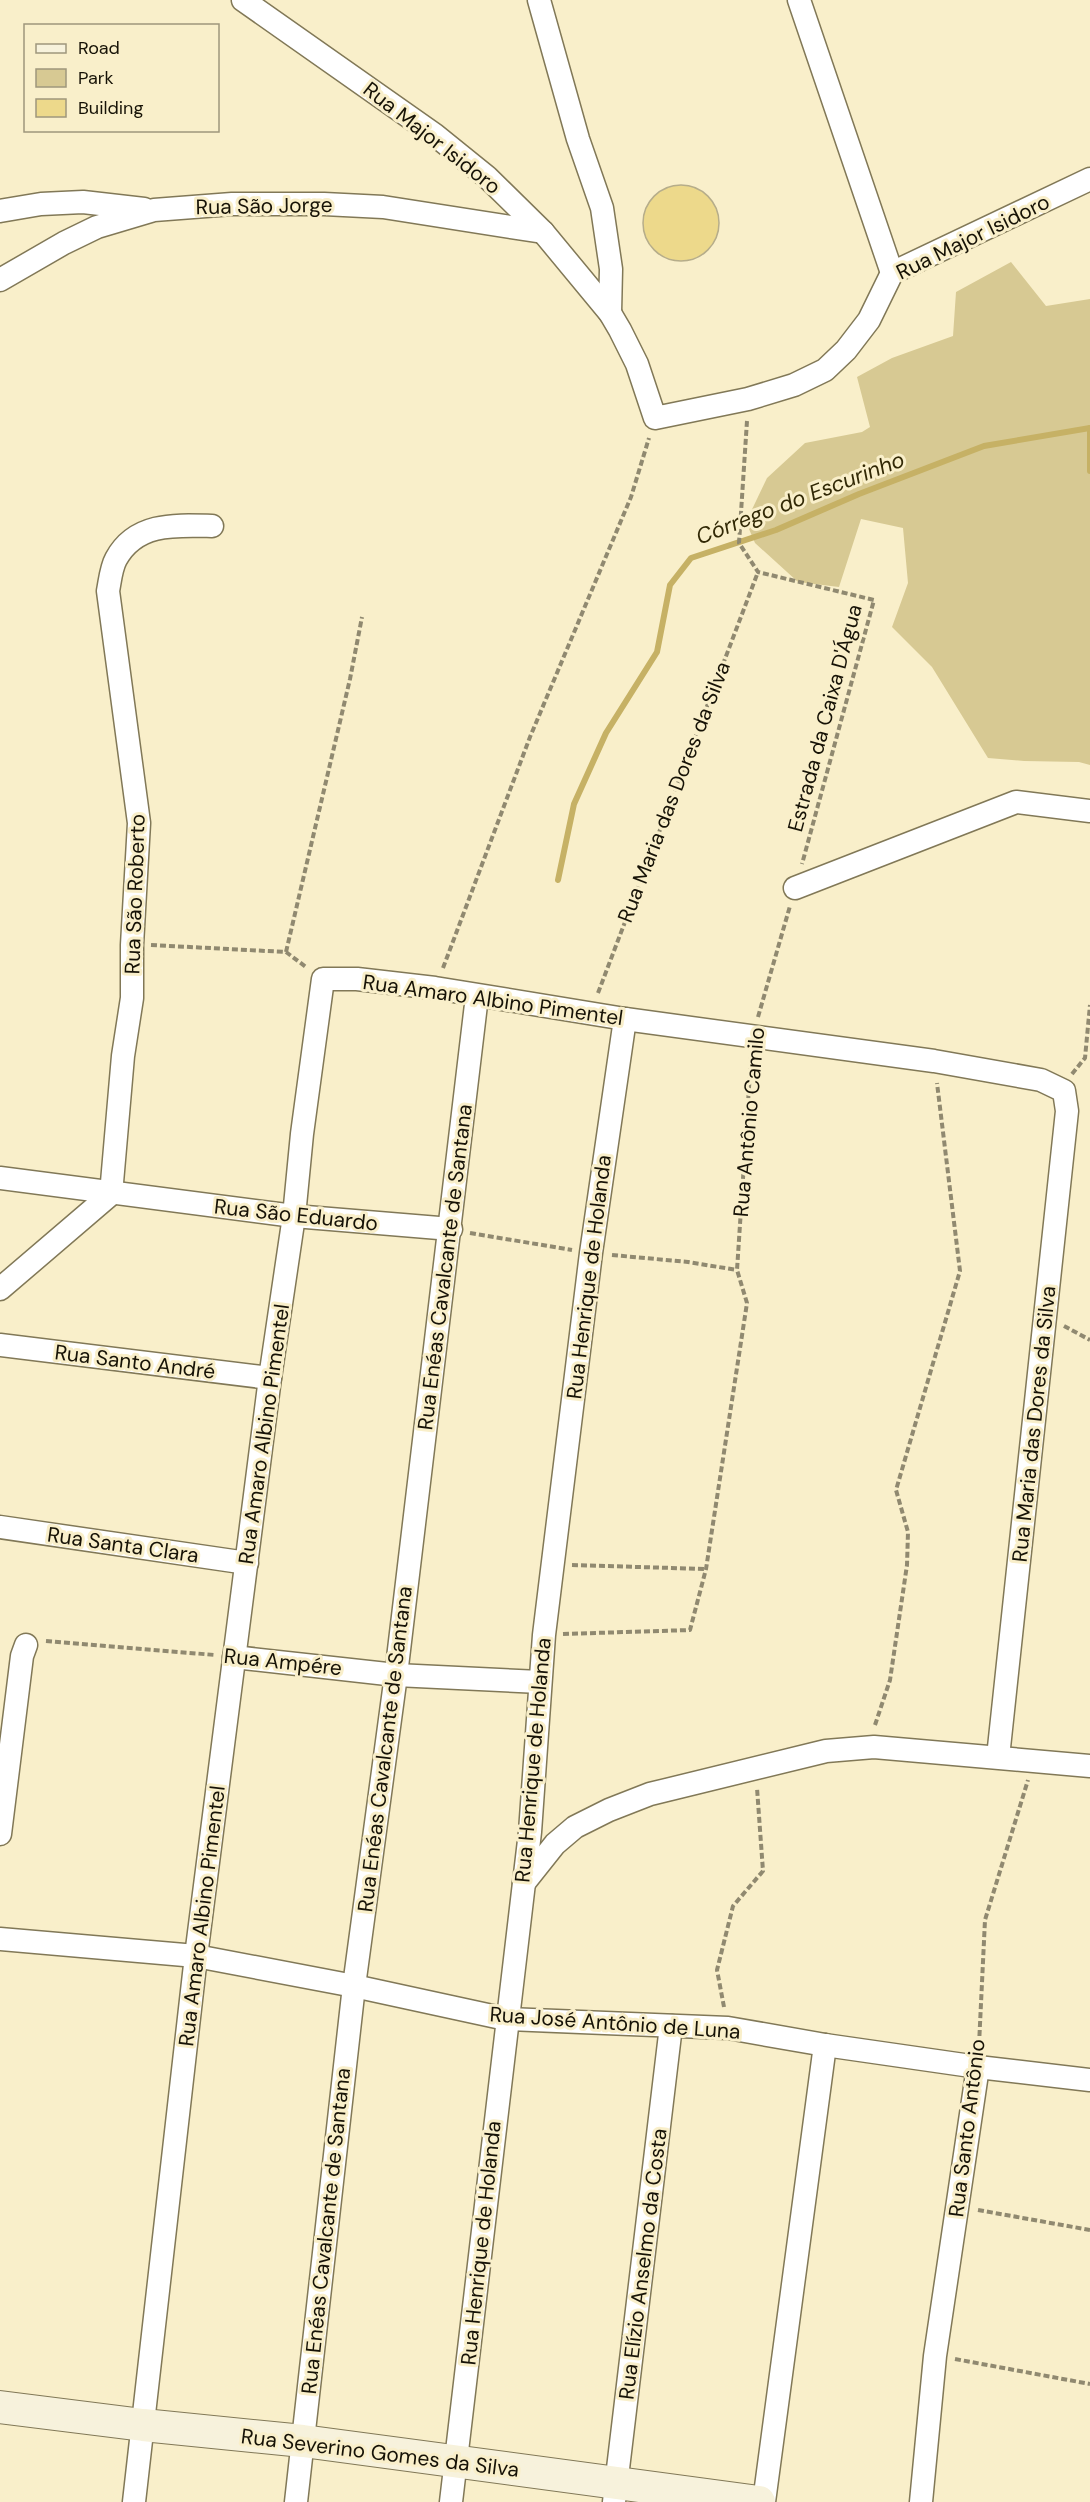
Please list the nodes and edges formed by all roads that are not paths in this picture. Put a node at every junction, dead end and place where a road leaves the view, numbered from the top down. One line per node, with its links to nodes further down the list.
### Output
1 (243, 0): 7 (street, Rua Major Isidoro)
2 (539, 0): 10 (street)
3 (800, 0): 8 (street)
4 (1090, 179): 8 (street, Rua Major Isidoro)
5 (154, 210): 6 (street); 7 (street, Rua São Jorge); 9 (street, Rua São Jorge)
6 (0, 211)
7 (543, 232): 10 (street, Rua Major Isidoro)
8 (892, 273): 10 (street, Rua Major Isidoro)
9 (0, 280)
10 (615, 322)
11 (212, 526): 18 (street, Rua São Roberto)
12 (1090, 811): 13 (street)
13 (795, 888)
14 (477, 996): 15 (street, Rua Amaro Albino Pimentel); 19 (street, Rua Amaro Albino Pimentel); 20 (street, Rua Enéas Cavalcante de Santana)
15 (625, 1019): 16 (street, Rua Amaro Albino Pimentel); 29 (street, Rua Henrique de Holanda)
16 (1064, 1091): 30 (street, Rua Maria das Dores da Silva)
17 (0, 1178): 18 (street, Rua São Eduardo)
18 (111, 1194): 19 (street, Rua São Eduardo); 21 (street)
19 (294, 1216): 20 (street, Rua São Eduardo); 23 (street, Rua Amaro Albino Pimentel)
20 (451, 1229): 28 (street, Rua Enéas Cavalcante de Santana)
21 (0, 1289)
22 (0, 1345): 23 (street, Rua Santo André)
23 (270, 1378): 25 (street, Rua Amaro Albino Pimentel)
24 (0, 1527): 25 (street, Rua Santa Clara)
25 (247, 1563): 27 (street, Rua Amaro Albino Pimentel)
26 (26, 1645): 32 (street)
27 (234, 1657): 28 (street, Rua Ampére); 35 (street, Rua Amaro Albino Pimentel)
28 (396, 1675): 29 (street, Rua Ampére); 36 (street, Rua Enéas Cavalcante de Santana)
29 (540, 1682): 33 (street, Rua Henrique de Holanda)
30 (998, 1757): 31 (street); 33 (street)
31 (1090, 1767)
32 (0, 1834)
33 (523, 1885): 37 (street, Rua Henrique de Holanda)
34 (0, 1939): 35 (street, Rua José Antônio de Luna)
35 (196, 1956): 36 (street, Rua José Antônio de Luna); 43 (street, Rua Amaro Albino Pimentel)
36 (354, 1986): 37 (street, Rua José Antônio de Luna); 44 (street, Rua Enéas Cavalcante de Santana)
37 (506, 2019): 38 (street, Rua José Antônio de Luna); 45 (street, Rua Henrique de Holanda)
38 (671, 2026): 39 (street, Rua José Antônio de Luna); 46 (street, Rua Elízio Anselmo da Costa)
39 (825, 2045): 40 (street, Rua José Antônio de Luna); 51 (street)
40 (978, 2067): 41 (street, Rua José Antônio de Luna); 52 (street, Rua Santo Antônio)
41 (1090, 2080)
42 (0, 2407): 43 (street, Rua Severino Gomes da Silva)
43 (143, 2425): 44 (street, Rua Severino Gomes da Silva); 47 (street, Rua Amaro Albino Pimentel)
44 (303, 2441): 45 (street, Rua Severino Gomes da Silva); 48 (street, Rua Enéas Cavalcante de Santana)
45 (456, 2462): 46 (street, Rua Severino Gomes da Silva); 49 (street, Rua Henrique de Holanda)
46 (616, 2492): 50 (street, Rua Severino Gomes da Silva)
47 (134, 2502)
48 (296, 2502)
49 (451, 2502)
50 (759, 2502)
51 (764, 2502)
52 (921, 2502)

